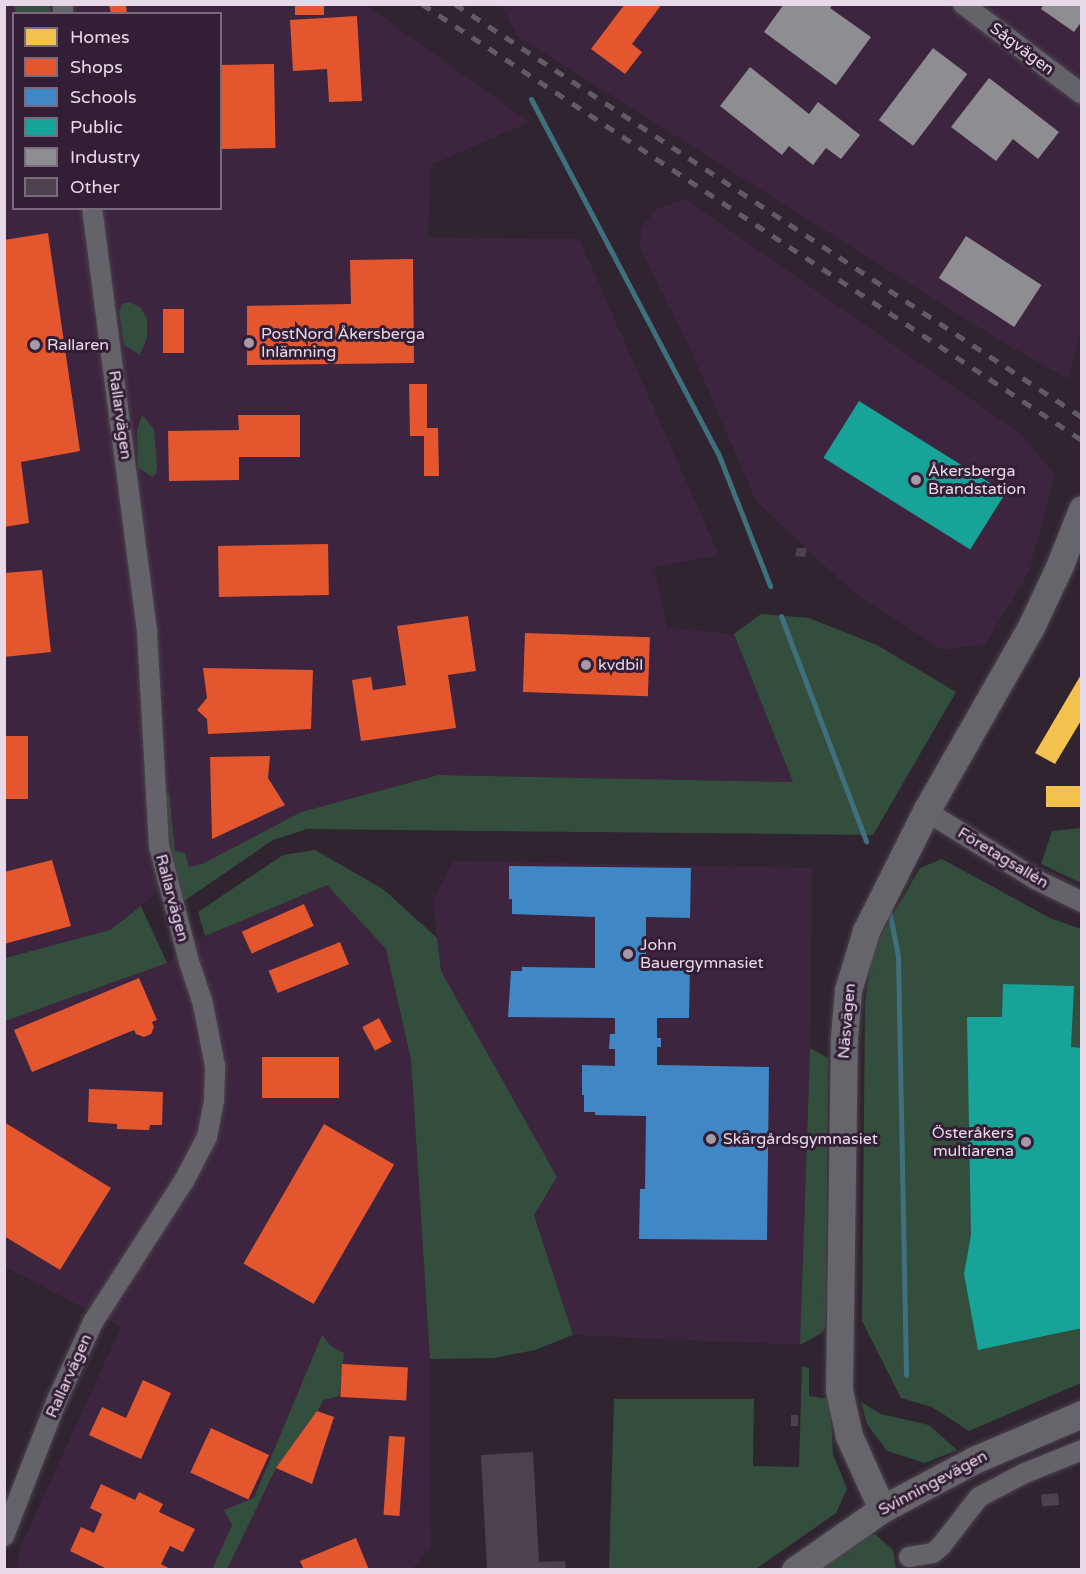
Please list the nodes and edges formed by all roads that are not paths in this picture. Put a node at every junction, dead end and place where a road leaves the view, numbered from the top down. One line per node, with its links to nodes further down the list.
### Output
1 (963, 4): 2 (street, Sågvägen)
2 (1082, 94)
3 (92, 210): 10 (street, Rallarvägen)
4 (1082, 509): 5 (street, Näsvägen)
5 (926, 811): 6 (street, Företagsallén); 9 (street, Näsvägen)
6 (1082, 902)
7 (1082, 1414): 9 (street, Svinningevägen)
8 (1082, 1450): 11 (street)
9 (882, 1509): 12 (street, Svinningevägen)
10 (4, 1536)
11 (909, 1557)
12 (795, 1569)

